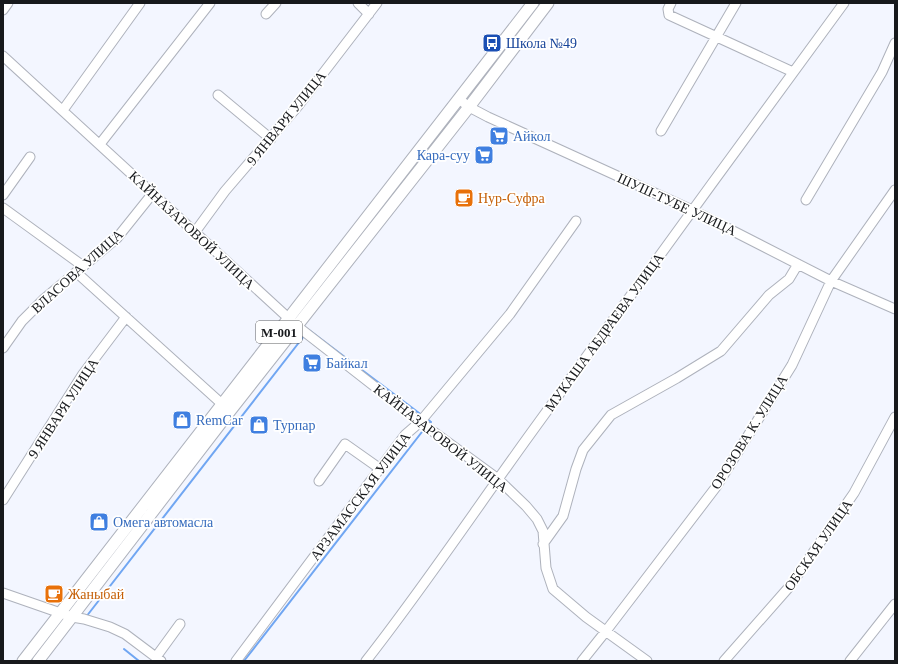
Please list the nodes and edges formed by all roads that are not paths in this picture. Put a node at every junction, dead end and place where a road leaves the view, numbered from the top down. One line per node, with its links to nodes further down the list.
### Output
1 (8, 3): 12 (street)
2 (140, 3): 22 (street)
3 (210, 3): 25 (street)
4 (276, 3): 13 (street)
5 (358, 3): 14 (street)
6 (377, 3): 14 (street, 9 ЯНВАРЯ УЛИЦА)
7 (533, 3): 20 (main road, M-001)
8 (548, 3): 21 (main road, M-001)
9 (671, 3): 15 (street)
10 (736, 3): 15 (street)
11 (844, 3): 18 (street, МУКАША АБДРАЕВА УЛИЦА)
12 (3, 10)
13 (266, 14)
14 (369, 14): 24 (street, 9 ЯНВАРЯ УЛИЦА)
15 (717, 38): 18 (street); 23 (street)
16 (895, 43): 30 (street)
17 (3, 56): 22 (street, КАЙНАЗАРОВОЙ УЛИЦА)
18 (793, 72): 32 (street, МУКАША АБДРАЕВА УЛИЦА)
19 (218, 95): 24 (street)
20 (459, 99): 21 (street, ШУШ-ТУБЕ УЛИЦА); 40 (main road, M-001)
21 (469, 107): 32 (street, ШУШ-ТУБЕ УЛИЦА); 40 (main road, M-001)
22 (63, 110): 25 (street, КАЙНАЗАРОВОЙ УЛИЦА)
23 (661, 131)
24 (271, 139): 34 (street, 9 ЯНВАРЯ УЛИЦА)
25 (100, 144): 28 (street, КАЙНАЗАРОВОЙ УЛИЦА)
26 (30, 157): 29 (street)
27 (895, 190): 37 (street, ОРОЗОВА К. УЛИЦА)
28 (153, 193): 34 (street, КАЙНАЗАРОВОЙ УЛИЦА); 36 (street, ВЛАСОВА УЛИЦА)
29 (3, 195)
30 (806, 200)
31 (3, 208): 36 (street)
32 (692, 210): 35 (street, ШУШ-ТУБЕ УЛИЦА); 47 (street, МУКАША АБДРАЕВА УЛИЦА)
33 (576, 221): 44 (street, АРЗАМАССКАЯ УЛИЦА)
34 (195, 232): 40 (street, КАЙНАЗАРОВОЙ УЛИЦА)
35 (798, 264): 37 (street, ШУШ-ТУБЕ УЛИЦА); 50 (street)
36 (80, 269): 39 (street); 41 (street, ВЛАСОВА УЛИЦА)
37 (832, 281): 38 (street, ШУШ-ТУБЕ УЛИЦА); 56 (street, ОРОЗОВА К. УЛИЦА)
38 (895, 309)
39 (126, 317): 42 (street); 49 (street, 9 ЯНВАРЯ УЛИЦА)
40 (293, 323): 42 (main road, M-001); 44 (street, КАЙНАЗАРОВОЙ УЛИЦА); 46 (main road, M-001)
41 (3, 348)
42 (222, 404): 46 (main road, M-001)
43 (895, 417): 64 (street, ОБСКАЯ УЛИЦА)
44 (420, 422): 45 (street, АРЗАМАССКАЯ УЛИЦА); 47 (street, КАЙНАЗАРОВОЙ УЛИЦА)
45 (380, 468): 48 (street); 60 (street, АРЗАМАССКАЯ УЛИЦА)
46 (174, 475): 53 (main road, M-001); 54 (main road, M-001)
47 (498, 479): 50 (street, КАЙНАЗАРОВОЙ УЛИЦА); 61 (street, МУКАША АБДРАЕВА УЛИЦА)
48 (319, 481)
49 (3, 500)
50 (543, 544): 56 (street, КАЙНАЗАРОВОЙ УЛИЦА)
51 (3, 594): 53 (street)
52 (895, 604): 65 (street)
53 (61, 614): 54 (street); 58 (main road, M-001)
54 (72, 617): 57 (street); 59 (main road, M-001)
55 (180, 624): 57 (street)
56 (606, 631): 62 (street, ОРОЗОВА К. УЛИЦА); 63 (street, КАЙНАЗАРОВОЙ УЛИЦА)
57 (158, 659)
58 (23, 661)
59 (38, 661)
60 (236, 661)
61 (366, 661)
62 (582, 661)
63 (647, 661)
64 (724, 661)
65 (850, 661)

